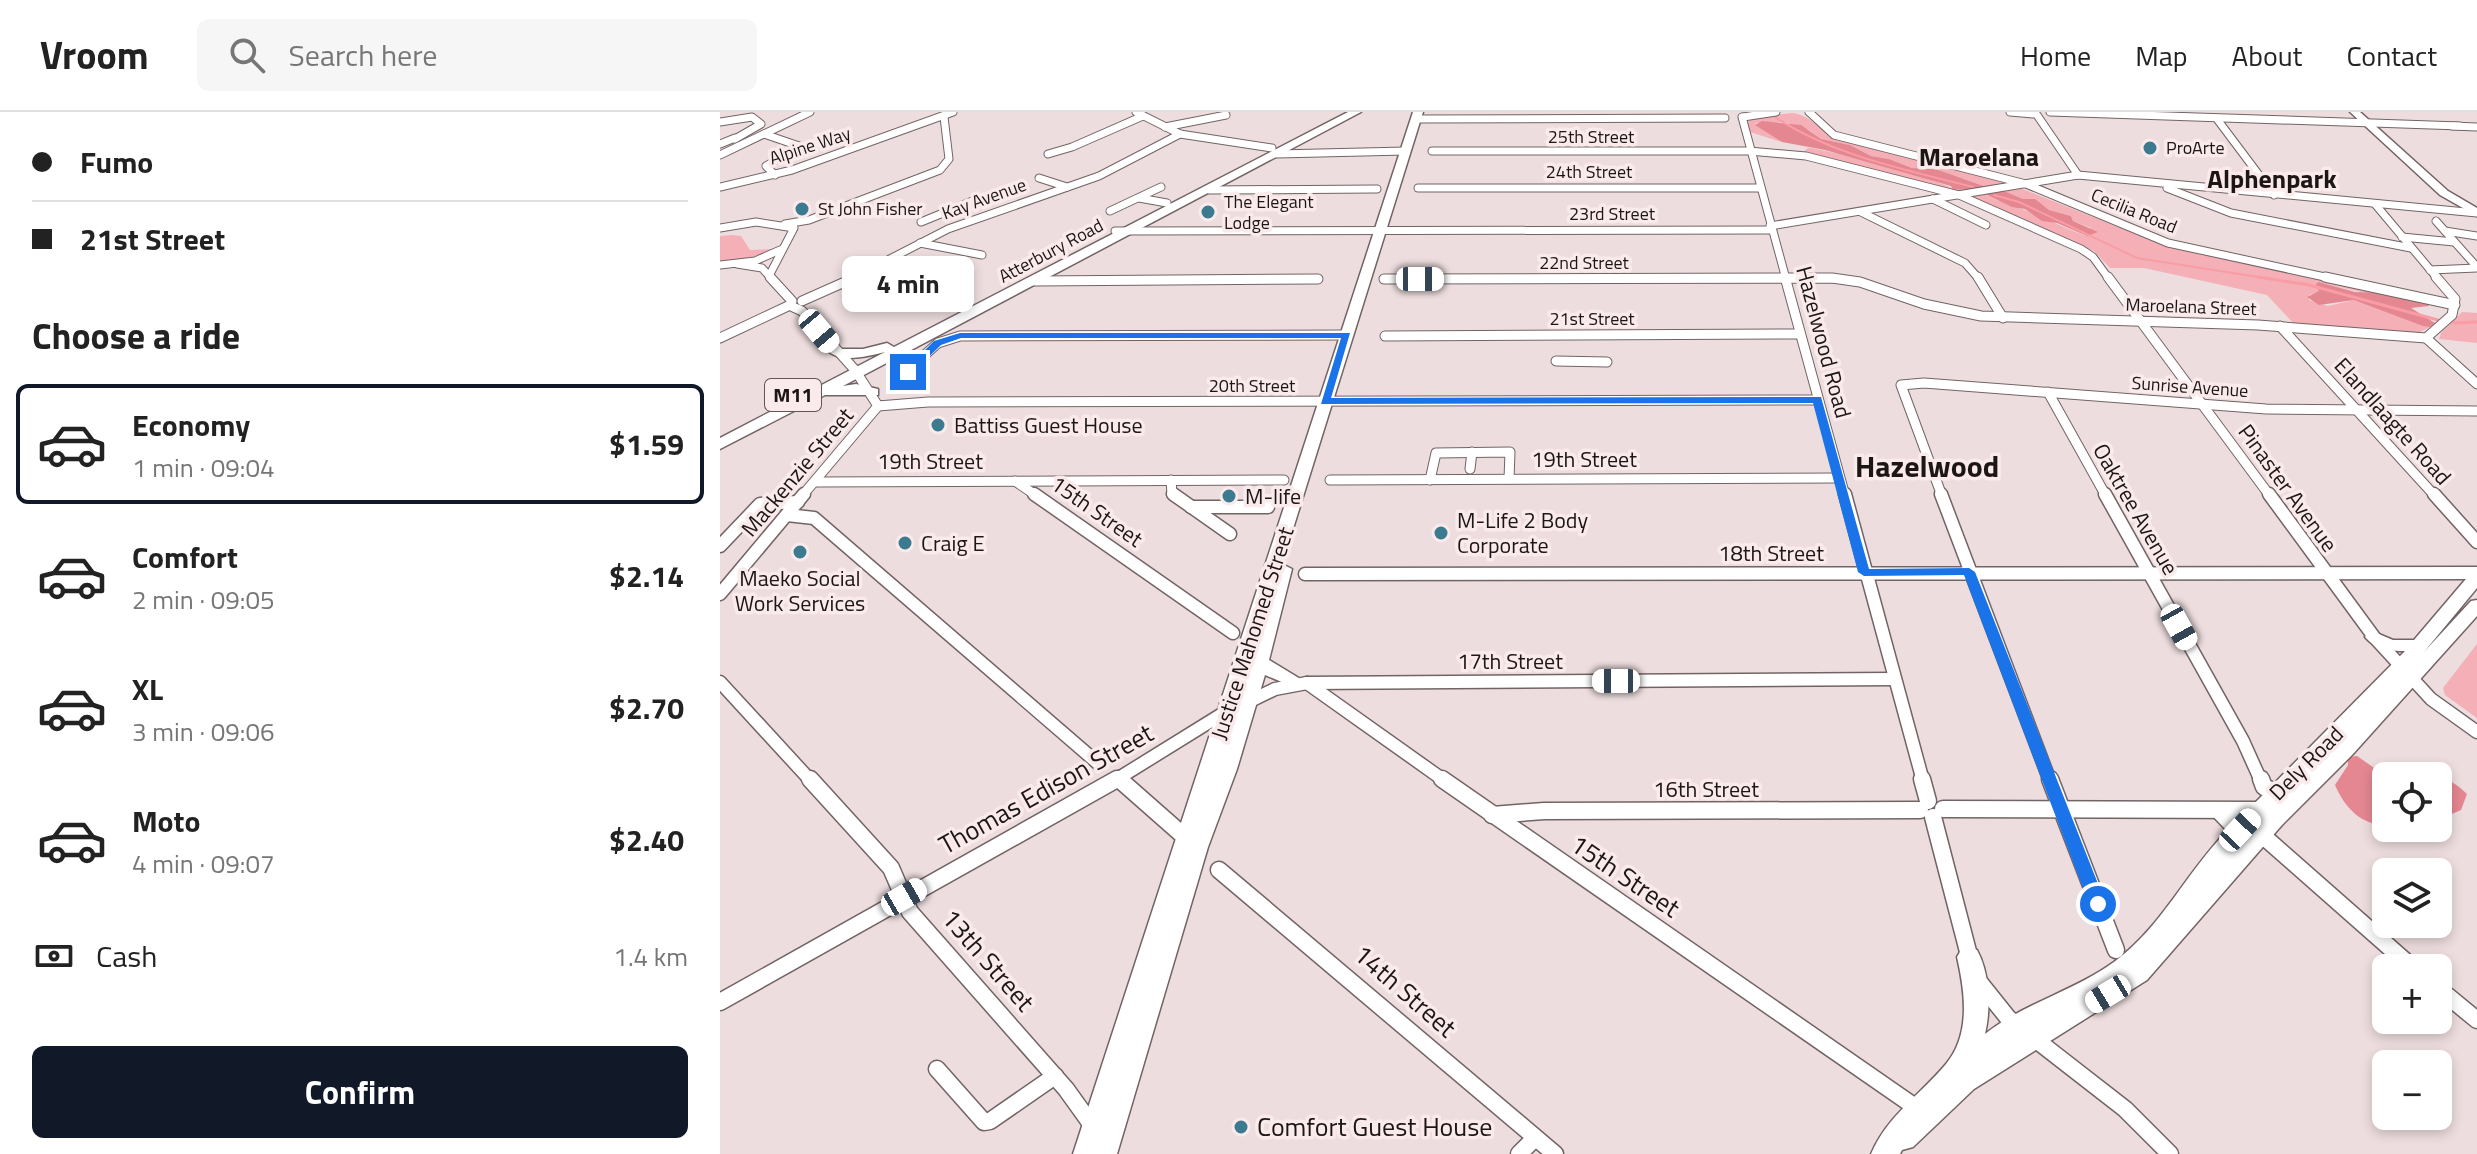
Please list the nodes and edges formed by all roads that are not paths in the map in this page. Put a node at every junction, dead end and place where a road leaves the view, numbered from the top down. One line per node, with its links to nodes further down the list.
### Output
1 (810, 112): 27 (street)
2 (953, 112): 18 (street, Alpine Way)
3 (1345, 112): 32 (main road, Atterbury Road / M11)
4 (1356, 112): 32 (main road, Atterbury Road / M11)
5 (1776, 112): 11 (street)
6 (2014, 112): 15 (street)
7 (2355, 112): 23 (main road)
8 (2362, 112): 23 (main road)
9 (1813, 113): 44 (street, Cecilia Road)
10 (1140, 114): 24 (street); 37 (street)
11 (1763, 114): 19 (street)
12 (2065, 114): 15 (street); 21 (street)
13 (1226, 115): 24 (street)
14 (1724, 115): 17 (street); 19 (street)
15 (2042, 115): 40 (street)
16 (1422, 116): 17 (street); 17 (street); 33 (main road, Justice Mahomed Street); 77 (main road, Justice Mahomed Street)
17 (1486, 116)
18 (944, 117): 39 (street, Alpine Way); 66 (street)
19 (1740, 117): 35 (street, Hazelwood Road)
20 (741, 118): 22 (street); 26 (street); 26 (street)
21 (2217, 119): 23 (street); 54 (street)
22 (720, 122)
23 (2370, 123): 25 (street); 63 (main road)
24 (1165, 127): 28 (street)
25 (2477, 127)
26 (750, 132): 29 (street)
27 (764, 134): 30 (street); 39 (street)
28 (1180, 134): 32 (street); 46 (street, Kay Avenue)
29 (735, 138): 30 (street); 31 (street)
30 (751, 140): 38 (street)
31 (720, 144)
32 (1279, 150): 36 (street); 36 (street); 42 (main road, Atterbury Road / M11); 58 (main road, Atterbury Road / M11)
33 (1406, 151): 36 (street); 77 (main road, Justice Mahomed Street)
34 (1432, 151): 35 (street, 25th Street)
35 (1749, 151): 49 (street, Hazelwood Road); 53 (street, 25th Street)
36 (1304, 152)
37 (1048, 154)
38 (720, 155)
39 (775, 175): 45 (street, Alpine Way)
40 (2078, 175): 43 (street, 23rd Street); 44 (street, 23rd Street)
41 (1039, 178): 46 (street)
42 (1224, 182): 50 (street); 52 (main road, Atterbury Road / M11)
43 (2156, 183): 54 (street, 23rd Street); 84 (street)
44 (2026, 184): 53 (street, 23rd Street); 99 (street, Cecilia Road)
45 (720, 187)
46 (1067, 187): 65 (street, Kay Avenue)
47 (1161, 187): 55 (street)
48 (1418, 188): 49 (street, 24th Street)
49 (1759, 188): 73 (street, Hazelwood Road)
50 (1237, 189): 51 (street); 52 (street)
51 (1377, 189)
52 (1209, 190): 76 (main road, Atterbury Road / M11)
53 (1959, 195): 56 (street, 23rd Street); 101 (street, Pinaster Avenue)
54 (2274, 195): 59 (street, 23rd Street)
55 (1139, 198): 58 (street); 60 (street)
56 (1933, 199): 62 (street, 23rd Street); 71 (street)
57 (975, 200): 61 (street)
58 (1167, 203): 75 (main road, Atterbury Road / M11)
59 (2375, 204): 63 (street, 23rd Street); 80 (street)
60 (1110, 211)
61 (947, 212): 65 (street); 69 (street)
62 (1861, 212): 73 (street, 23rd Street); 100 (street)
63 (2477, 213)
64 (720, 219): 68 (street)
65 (973, 219): 82 (street, Kay Avenue)
66 (810, 220): 70 (street); 74 (street)
67 (2436, 221): 78 (street)
68 (756, 222): 70 (street); 72 (street)
69 (921, 222)
70 (785, 224): 74 (street)
71 (1986, 225)
72 (720, 228)
73 (1771, 228): 77 (street, 23rd Street); 95 (street, Hazelwood Road)
74 (794, 231): 83 (street)
75 (1115, 231): 76 (street, 23rd Street); 109 (main road, Atterbury Road / M11)
76 (1130, 231): 77 (street, 23rd Street); 91 (main road, Atterbury Road / M11)
77 (1386, 231): 104 (main road, Justice Mahomed Street); 120 (main road, Justice Mahomed Street)
78 (2445, 231): 79 (street); 81 (street)
79 (2477, 236)
80 (2402, 237): 81 (street); 84 (street)
81 (2454, 242): 86 (street)
82 (920, 243): 85 (street); 98 (street, Kay Avenue)
83 (782, 248): 87 (street); 92 (street)
84 (2411, 248): 90 (street)
85 (982, 255)
86 (2474, 258): 89 (street)
87 (737, 264): 88 (street); 92 (street)
88 (720, 265)
89 (2477, 268): 90 (street)
90 (2430, 270): 99 (street)
91 (1053, 272): 96 (street); 97 (main road, Atterbury Road / M11)
92 (770, 274): 98 (street, Mackenzie Street)
93 (1318, 279): 96 (street)
94 (1384, 279): 95 (street, 22nd Street)
95 (1784, 279): 100 (street, Maroelana Street); 103 (street, Hazelwood Road)
96 (1070, 280): 97 (street)
97 (1035, 281): 114 (main road, Atterbury Road / M11)
98 (797, 305): 107 (street, Kay Avenue); 110 (street, Mackenzie Street)
99 (2455, 305): 108 (street)
100 (2003, 318): 101 (street, Maroelana Street)
101 (2141, 322): 102 (street, Maroelana Street); 121 (street, Pinaster Avenue)
102 (2280, 326): 108 (street, Maroelana Street); 124 (street, Elandlaagte Road)
103 (1800, 334): 105 (street, 21st Street); 119 (street, Hazelwood Road)
104 (1347, 335): 115 (street); 120 (main road, Justice Mahomed Street)
105 (1580, 335): 106 (street, 21st Street); 112 (street)
106 (1385, 336)
107 (720, 338)
108 (2426, 338): 116 (street)
109 (887, 347): 110 (main road); 114 (main road, Atterbury Road / M11)
110 (836, 352): 114 (street, Mackenzie Street)
111 (1556, 361): 112 (street)
112 (1579, 362): 113 (street)
113 (1607, 362)
114 (853, 369): 118 (street, Mackenzie Street); 122 (main road, Atterbury Road / M11); 125 (main road, Atterbury Road / M11)
115 (900, 377)
116 (2477, 384)
117 (2048, 392): 121 (street, Sunrise Avenue); 145 (street, Sunrise Avenue); 146 (street, Oaktree Avenue)
118 (876, 399): 120 (street, 20th Street); 122 (main road); 136 (street, Mackenzie Street)
119 (1817, 400): 120 (street, 20th Street); 129 (street, Hazelwood Road)
120 (1330, 401): 157 (main road, Justice Mahomed Street); 162 (main road, Justice Mahomed Street)
121 (2203, 405): 124 (street, Sunrise Avenue); 147 (street, Pinaster Avenue)
122 (783, 411): 126 (main road, Atterbury Road / M11)
123 (2477, 411): 124 (street, Sunrise Avenue)
124 (2358, 412): 142 (street, Elandlaagte Road)
125 (720, 433)
126 (720, 444)
127 (1472, 452): 128 (street); 130 (street); 134 (street)
128 (1470, 469)
129 (1838, 478): 130 (street, 19th Street); 144 (street, Hazelwood Road)
130 (1509, 479): 134 (street, 19th Street)
131 (1171, 480): 132 (street, 19th Street); 135 (street, 19th Street); 138 (street)
132 (1284, 480)
133 (1330, 480): 134 (street, 19th Street)
134 (1430, 480)
135 (1015, 481): 136 (street, 19th Street); 154 (street, 15th Street)
136 (815, 482): 137 (street, Mackenzie Street)
137 (798, 502): 141 (street, Mackenzie Street); 143 (street)
138 (1191, 507): 139 (street); 139 (street)
139 (1235, 507): 140 (street)
140 (1268, 507)
141 (787, 515): 149 (street, Mackenzie Street); 164 (street)
142 (2477, 542)
143 (720, 546)
144 (1864, 572): 145 (street, 18th Street); 148 (street, 18th Street); 159 (street, Hazelwood Road)
145 (1969, 572): 146 (street, 18th Street); 169 (street)
146 (2149, 572): 147 (street, 18th Street); 166 (street, Oaktree Avenue)
147 (2324, 572): 150 (street, 18th Street); 155 (street, Pinaster Avenue)
148 (1305, 574)
149 (737, 575): 151 (street); 152 (street, Mackenzie Street)
150 (2477, 575): 156 (main road, Dely Road)
151 (720, 576)
152 (720, 594)
153 (2477, 605): 158 (main road, Dely Road)
154 (1233, 633)
155 (2374, 637): 156 (main road); 158 (street, Pinaster Avenue)
156 (2419, 646): 158 (main road, Dely Road)
157 (1260, 663): 161 (main road); 162 (main road, Justice Mahomed Street)
158 (2405, 674): 163 (street, Pinaster Avenue); 166 (main road, Dely Road)
159 (1894, 679): 161 (street, 17th Street); 167 (street, Hazelwood Road)
160 (720, 682): 175 (street, 13th Street)
161 (1303, 683): 162 (street, 17th Street); 171 (street, 15th Street)
162 (1238, 707): 165 (street, Thomas Edison Street); 173 (main road, Justice Mahomed Street); 190 (main road, Justice Mahomed Street)
163 (2477, 732)
164 (1100, 765)
165 (1118, 779): 173 (street); 175 (street, Thomas Edison Street)
166 (2291, 787): 170 (main road, Dely Road); 170 (main road); 172 (main road, Dely Road)
167 (1931, 809): 169 (street, 16th Street); 171 (street, 16th Street); 178 (street, Hazelwood Road)
168 (2217, 809): 169 (street, 16th Street); 170 (street, 16th Street); 172 (main road)
169 (2061, 810): 176 (street)
170 (2259, 810): 172 (main road, Dely Road)
171 (1492, 815): 186 (street, 15th Street)
172 (2251, 832): 177 (street); 182 (main road, Dely Road)
173 (1186, 838): 187 (main road, Justice Mahomed Street)
174 (1219, 870): 188 (street, 14th Street)
175 (904, 897): 180 (street, Thomas Edison Street); 185 (street, 13th Street)
176 (2116, 950)
177 (2396, 954)
178 (1969, 957): 182 (street, Hazelwood Road); 184 (main road)
179 (2452, 999): 181 (street)
180 (720, 1002)
181 (2477, 1020)
182 (2024, 1031): 184 (main road); 186 (main road); 194 (street, Hazelwood Road)
183 (937, 1069): 185 (street)
184 (1953, 1073): 186 (main road)
185 (1060, 1083): 187 (street, 13th Street)
186 (1923, 1112): 193 (main road)
187 (1094, 1128): 189 (main road, Justice Mahomed Street)
188 (1535, 1138): 191 (street); 192 (street, 14th Street)
189 (1086, 1154)
190 (1104, 1154)
191 (1519, 1154)
192 (1555, 1154)
193 (1885, 1154)
194 (2170, 1154)

